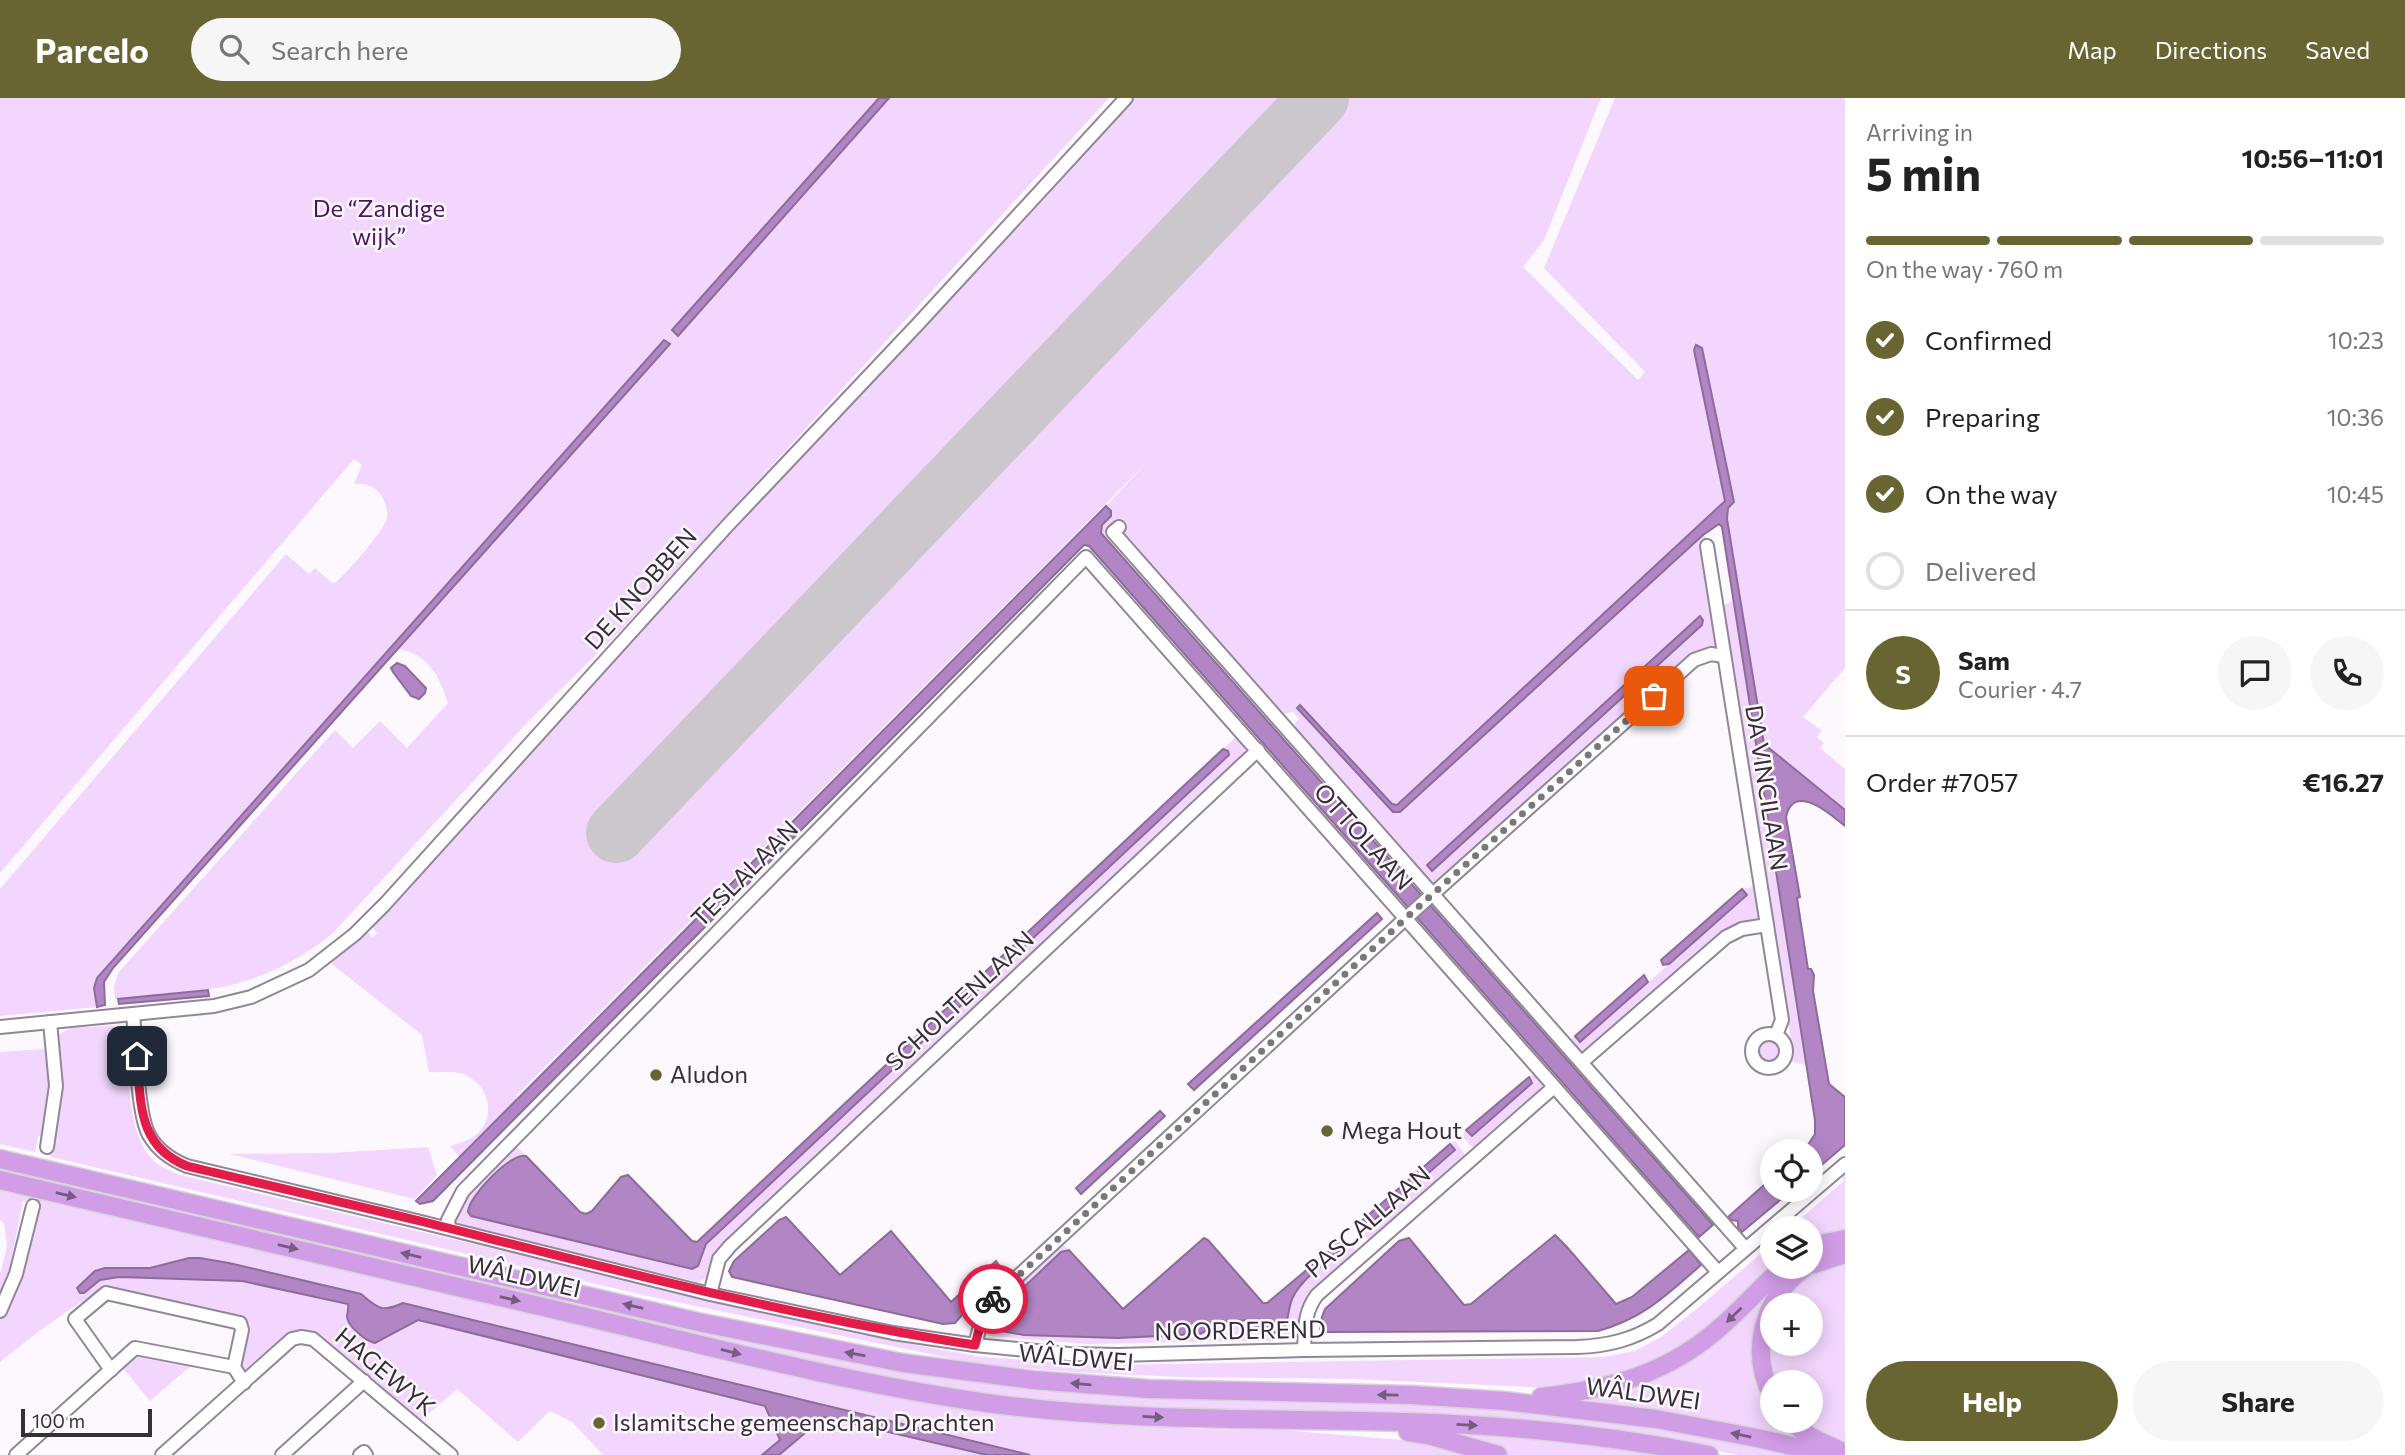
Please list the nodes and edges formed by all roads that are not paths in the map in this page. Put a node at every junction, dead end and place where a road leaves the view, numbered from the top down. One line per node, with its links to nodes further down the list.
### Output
1 (1126, 98): 10 (street, DE KNOBBEN)
2 (1119, 527): 7 (street, OTTOLAAN)
3 (1707, 546): 5 (street, DA VINCILAAN)
4 (1086, 557): 6 (street, OTTOLAAN); 21 (street, TESLALAAN)
5 (1723, 656): 7 (street); 9 (street, DA VINCILAAN)
6 (1258, 750): 8 (street, OTTOLAAN); 30 (street, SCHOLTENLAAN)
7 (1430, 895): 8 (street); 14 (street, OTTOLAAN)
8 (1407, 917): 15 (street, OTTOLAAN); 32 (street)
9 (1767, 925): 13 (street, DA VINCILAAN); 14 (street)
10 (133, 1014): 11 (street); 21 (street, NOORDEREND)
11 (50, 1022): 12 (street); 16 (street)
12 (0, 1027)
13 (1776, 1035)
14 (1582, 1062): 24 (street, OTTOLAAN)
15 (1554, 1087): 27 (street, OTTOLAAN); 33 (street, PASCALLAAN)
16 (47, 1147)
17 (0, 1159): 39 (highway, WÂLDWEI, one-way to 17)
18 (1845, 1164): 24 (street, NOORDEREND)
19 (0, 1180): 40 (highway, WÂLDWEI, one-way to 40)
20 (33, 1206): 31 (street)
21 (449, 1228): 30 (street, NOORDEREND)
22 (1845, 1239): 23 (highway)
23 (1823, 1244)
24 (1745, 1248): 27 (street, NOORDEREND)
25 (1845, 1254): 26 (highway)
26 (1823, 1261)
27 (1718, 1272): 33 (street, NOORDEREND)
28 (1770, 1279): 39 (highway, one-way to 39)
29 (1792, 1279): 36 (highway)
30 (710, 1294): 32 (street, NOORDEREND)
31 (0, 1311)
32 (975, 1345): 33 (street, NOORDEREND)
33 (1304, 1350)
34 (234, 1367): 35 (street); 35 (street); 38 (street)
35 (111, 1370): 43 (street)
36 (1762, 1370)
37 (364, 1381): 38 (street, HAGEWYK); 45 (street); 48 (street, HAGEWYK)
38 (244, 1383): 44 (street, HAGEWYK)
39 (1505, 1401): 51 (highway, WÂLDWEI, one-way to 39)
40 (1325, 1420): 49 (highway); 50 (highway, WÂLDWEI, one-way to 50)
41 (1806, 1433): 42 (highway)
42 (1845, 1453)
43 (16, 1455)
44 (162, 1455)
45 (282, 1455)
46 (360, 1455): 47 (street)
47 (366, 1455)
48 (451, 1455)
49 (1498, 1455)
50 (1709, 1455)
51 (1831, 1455)

